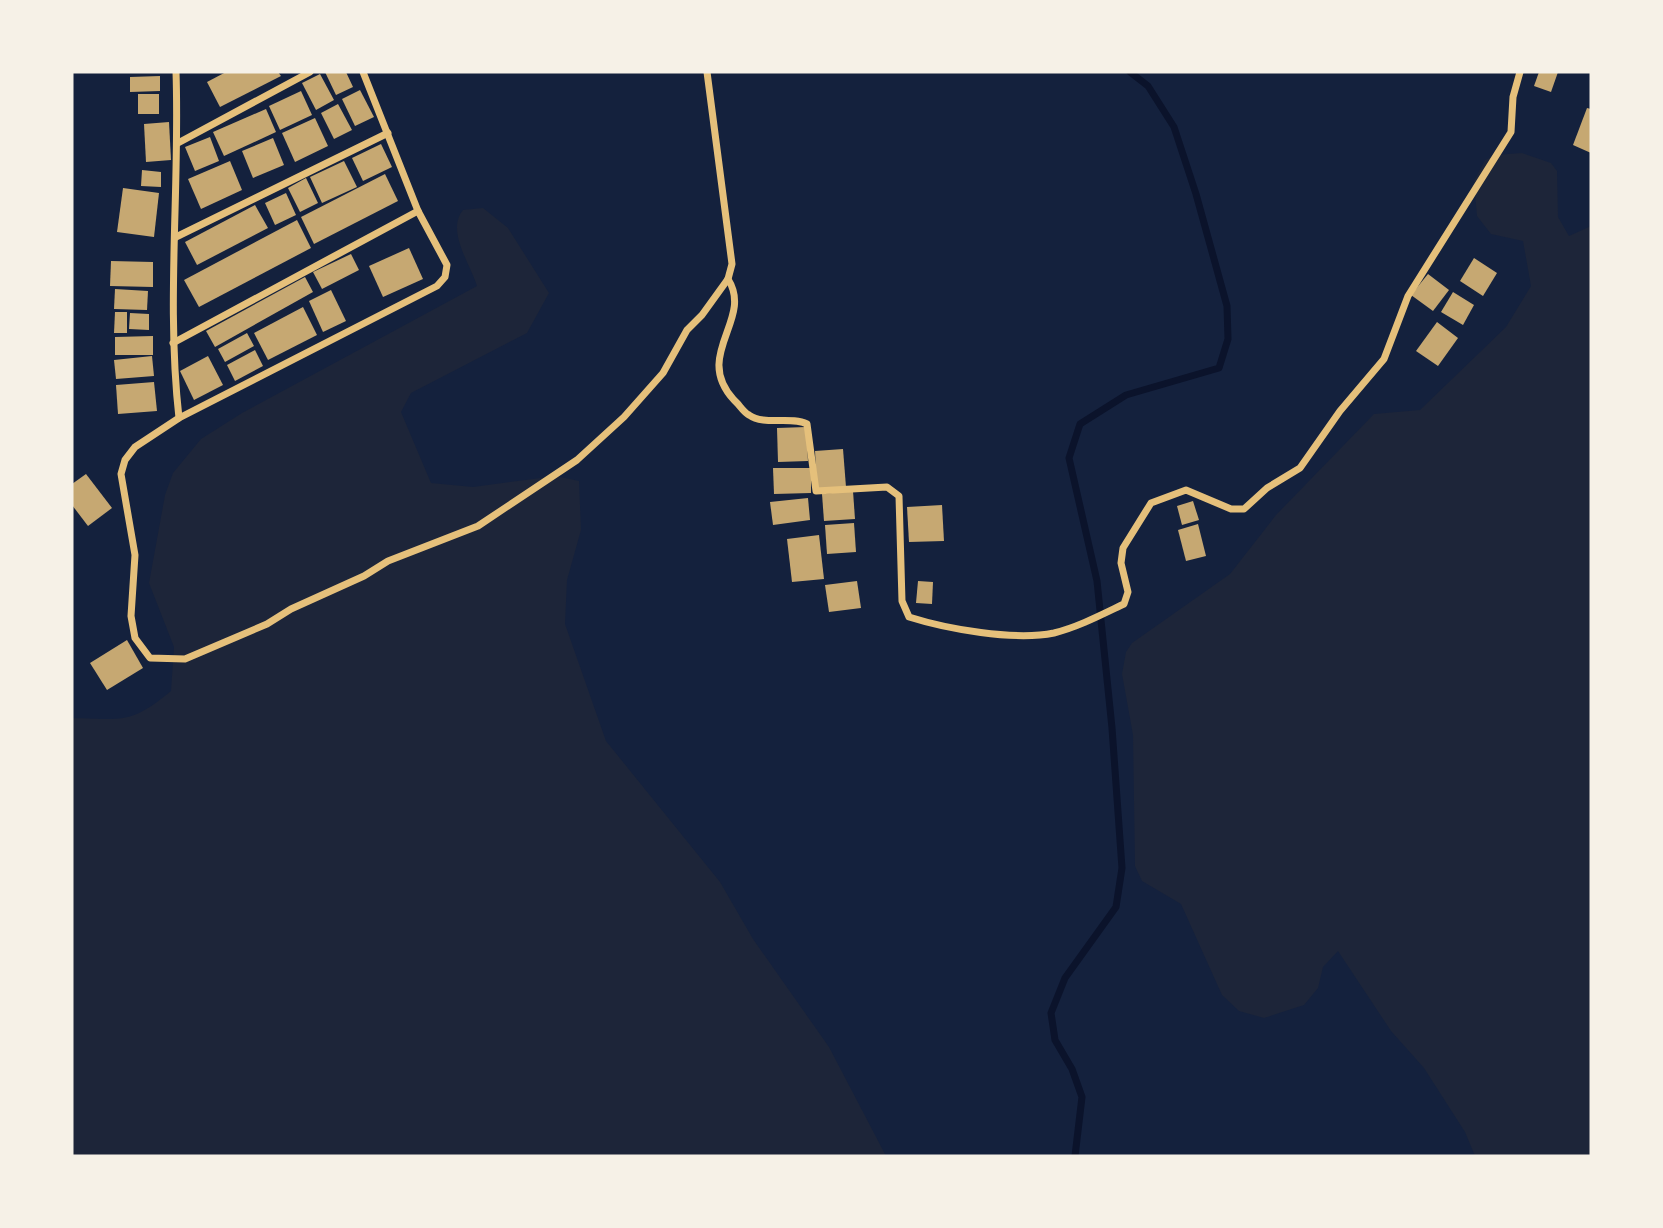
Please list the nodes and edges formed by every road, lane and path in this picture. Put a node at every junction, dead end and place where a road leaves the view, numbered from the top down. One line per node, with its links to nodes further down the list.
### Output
1 (176, 72): 7 (street)
2 (310, 72): 7 (street)
3 (363, 72): 6 (street)
4 (707, 72): 10 (street)
5 (1520, 72): 10 (street)
6 (388, 133): 8 (street); 9 (street)
7 (178, 143): 9 (street)
8 (418, 211): 11 (street); 12 (street)
9 (176, 237): 11 (street)
10 (728, 279): 12 (street)
11 (173, 343): 12 (street)
12 (178, 418)

